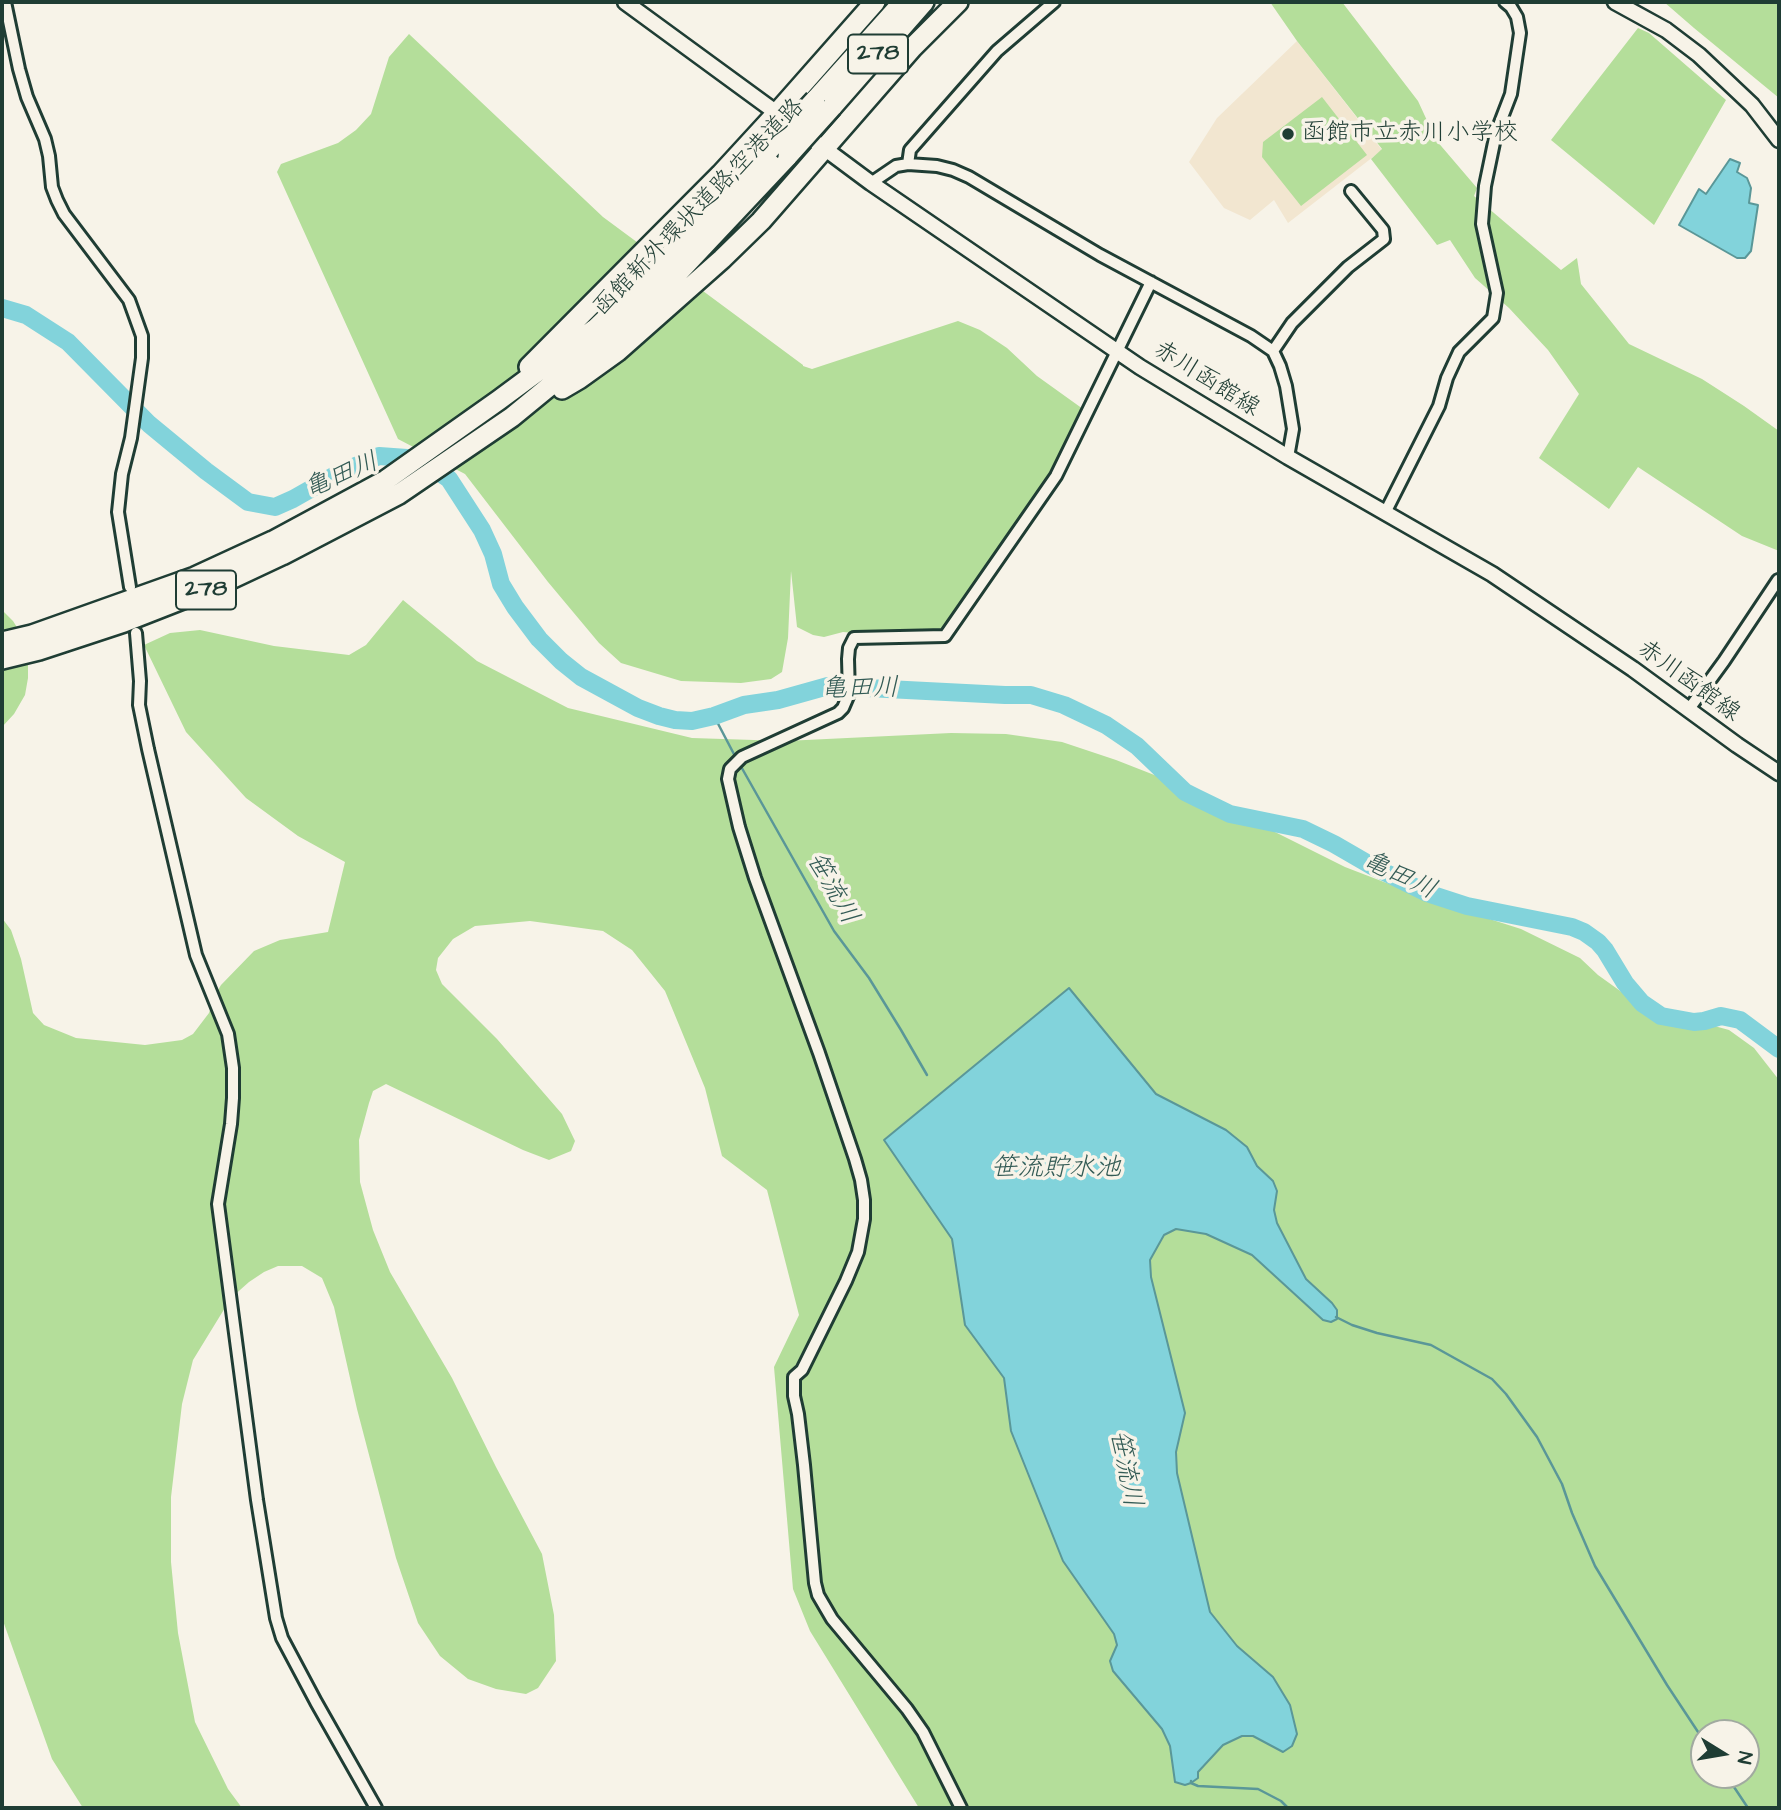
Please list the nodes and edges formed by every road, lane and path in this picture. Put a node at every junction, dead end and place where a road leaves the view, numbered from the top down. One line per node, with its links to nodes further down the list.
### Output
1 (5, 2): 26 (street)
2 (625, 2): 11 (main road, 赤川函館線)
3 (874, 2): 11 (highway)
4 (903, 2): 10 (highway, 函館新外環状道路;空港道路 / 278)
5 (924, 2): 10 (highway, 函館新外環状道路;空港道路 / 278)
6 (958, 2): 13 (highway)
7 (1054, 2): 14 (street)
8 (1506, 2): 24 (street)
9 (1615, 2): 12 (main road)
10 (823, 103): 20 (highway, 函館新外環状道路;空港道路 / 278, bridge); 21 (highway, 函館新外環状道路;空港道路 / 278, bridge)
11 (777, 113): 13 (main road, 赤川函館線); 20 (highway)
12 (1779, 140)
13 (824, 147): 15 (main road, 赤川函館線); 21 (highway)
14 (908, 164): 15 (street); 17 (street)
15 (872, 183): 18 (main road, 赤川函館線)
16 (1351, 191): 19 (street)
17 (1151, 282): 18 (street); 19 (street)
18 (1116, 351): 22 (main road, 赤川函館線); 33 (street)
19 (1273, 351): 22 (street)
20 (499, 400): 23 (highway, 函館新外環状道路;空港道路 / 278)
21 (512, 417): 23 (highway, 函館新外環状道路;空港道路 / 278)
22 (1288, 457): 24 (main road, 赤川函館線)
23 (393, 487): 28 (highway, 函館新外環状道路;空港道路 / 278); 29 (highway, 函館新外環状道路;空港道路 / 278)
24 (1385, 513): 30 (main road, 赤川函館線)
25 (1778, 580): 30 (street)
26 (130, 587)
27 (136, 633): 32 (street)
28 (2, 642)
29 (2, 659)
30 (1689, 709): 31 (main road, 赤川函館線)
31 (1779, 773)
32 (376, 1808)
33 (961, 1808)

